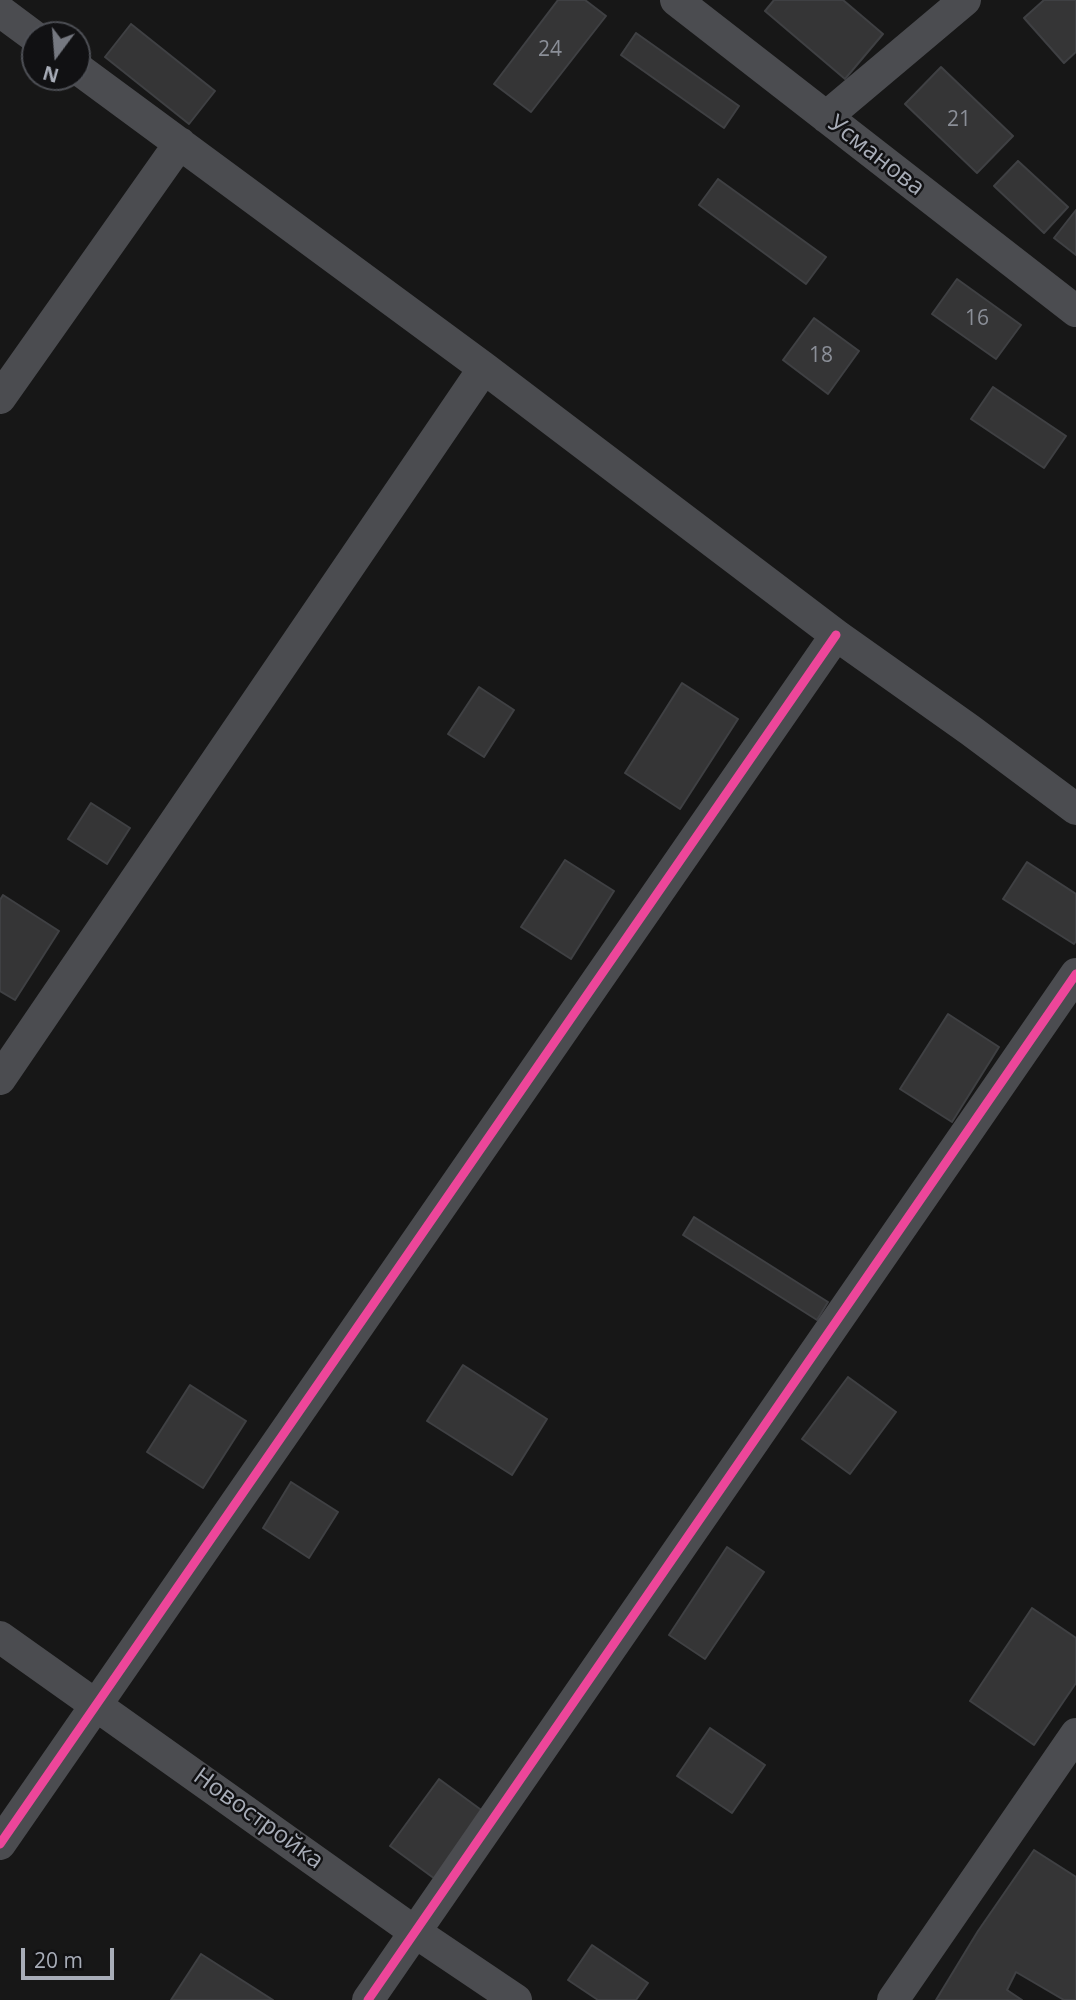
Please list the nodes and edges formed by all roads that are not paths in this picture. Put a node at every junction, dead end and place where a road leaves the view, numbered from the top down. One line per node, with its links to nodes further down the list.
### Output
1 (676, 0): 6 (street, Усманова)
2 (965, 0): 6 (street)
3 (0, 11): 4 (street)
4 (21, 27)
5 (91, 78): 7 (street)
6 (826, 117): 8 (street, Усманова)
7 (180, 144): 9 (street); 10 (street)
8 (1076, 311)
9 (484, 368): 11 (street); 14 (street)
10 (0, 397)
11 (836, 635): 12 (street); 16 (street)
12 (1076, 809)
13 (1076, 974): 19 (street)
14 (0, 1079)
15 (0, 1637): 16 (street, Новостройка)
16 (96, 1703): 18 (street); 19 (street, Новостройка)
17 (1076, 1734): 22 (street)
18 (0, 1844)
19 (415, 1932): 20 (street); 21 (street, Новостройка)
20 (368, 2000)
21 (516, 2000)
22 (893, 2000)

